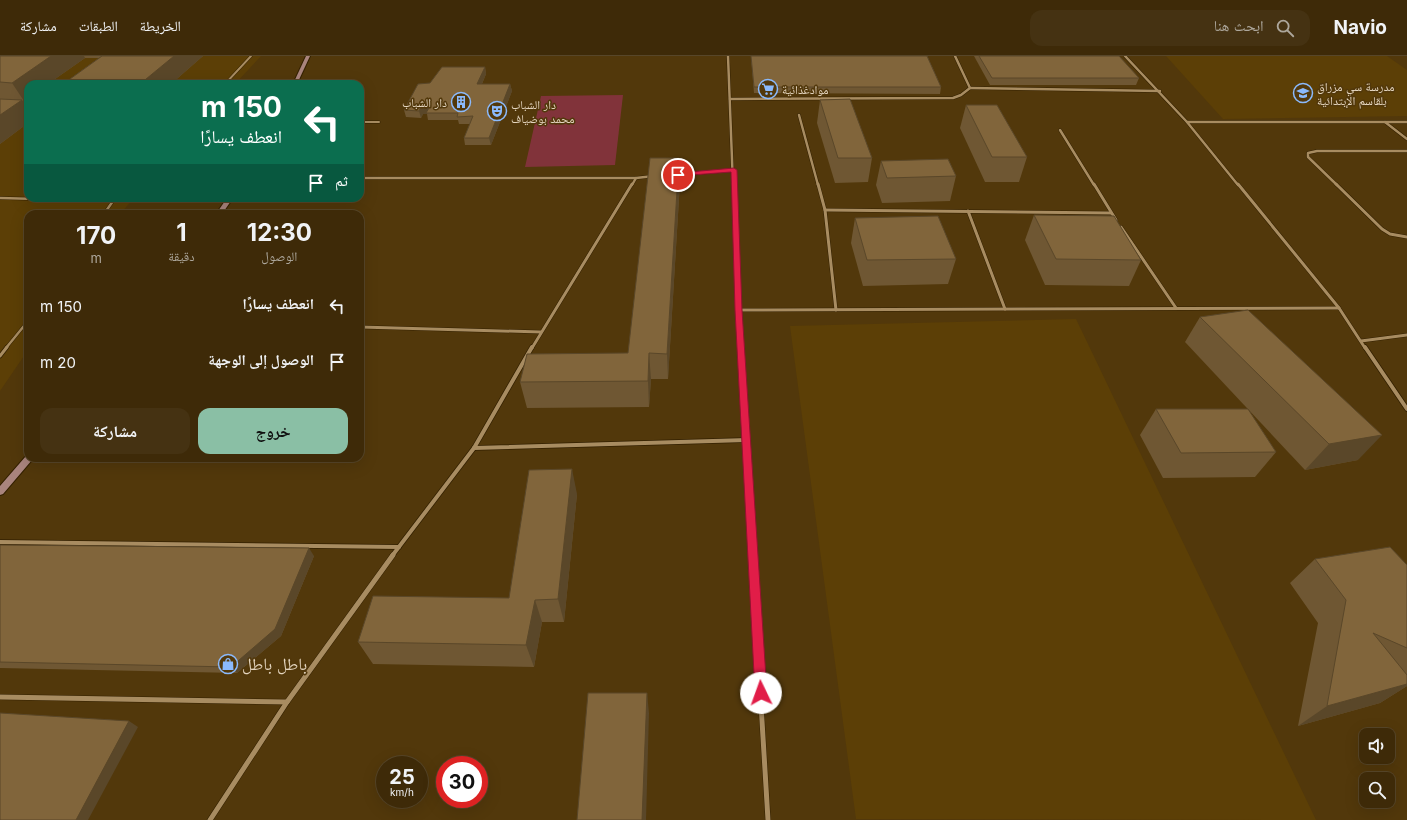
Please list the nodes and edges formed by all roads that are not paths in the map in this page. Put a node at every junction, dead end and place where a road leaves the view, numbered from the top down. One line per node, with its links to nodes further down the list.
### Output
1 (251, 56): 6 (lane)
2 (308, 56): 7 (street)
3 (728, 56): 10 (street)
4 (955, 56): 8 (street)
5 (1125, 56): 9 (street)
6 (229, 80)
7 (297, 80)
8 (970, 88): 9 (street); 10 (street)
9 (1160, 92): 14 (street)
10 (730, 99): 20 (street)
11 (799, 115): 27 (street)
12 (364, 122): 13 (lane)
13 (379, 122)
14 (1187, 122): 15 (street); 32 (street)
15 (1385, 122): 16 (street); 18 (street)
16 (1407, 122)
17 (1060, 130): 29 (street)
18 (1407, 139)
19 (1407, 151): 30 (street)
20 (734, 170): 21 (street); 34 (street)
21 (674, 175)
22 (659, 176): 24 (street)
23 (364, 178): 24 (street)
24 (636, 178): 38 (street)
25 (0, 198): 26 (lane)
26 (24, 199)
27 (825, 210): 28 (street); 35 (street)
28 (968, 211): 29 (street); 33 (street)
29 (1111, 213): 31 (street)
30 (1407, 237)
31 (1176, 308): 32 (street); 33 (street)
32 (1339, 308): 40 (street)
33 (1005, 309): 35 (street)
34 (738, 310): 35 (street); 43 (street)
35 (836, 310)
36 (24, 326): 41 (lane)
37 (364, 327): 38 (street)
38 (541, 332): 44 (street)
39 (1407, 335): 40 (street)
40 (1361, 341): 42 (street)
41 (0, 356)
42 (1407, 409)
43 (747, 440): 44 (street); 52 (street)
44 (474, 448): 48 (street)
45 (26, 462): 46 (street)
46 (1, 490)
47 (0, 542): 48 (street)
48 (399, 547): 50 (street)
49 (0, 698): 50 (street)
50 (287, 702): 51 (street)
51 (210, 820)
52 (768, 820)

